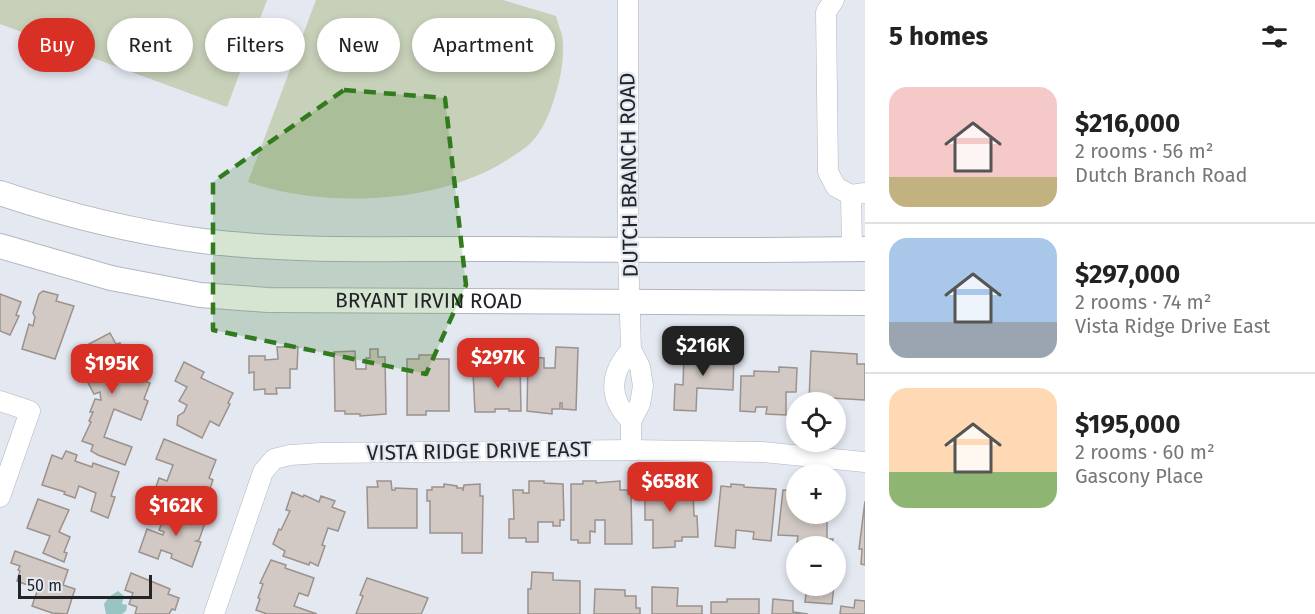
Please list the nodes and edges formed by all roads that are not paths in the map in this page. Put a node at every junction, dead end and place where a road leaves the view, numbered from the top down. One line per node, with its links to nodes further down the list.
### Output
1 (628, 0): 7 (street, DUTCH BRANCH ROAD)
2 (834, 0): 4 (street)
3 (0, 194): 7 (main road)
4 (858, 194): 6 (street)
5 (0, 246): 9 (main road, BRYANT IRVIN ROAD)
6 (859, 249): 7 (main road)
7 (628, 250): 9 (street, DUTCH BRANCH ROAD)
8 (865, 303): 9 (main road, BRYANT IRVIN ROAD)
9 (631, 304): 10 (street, DUTCH BRANCH ROAD)
10 (631, 350): 12 (street, DUTCH BRANCH ROAD); 12 (street)
11 (0, 401): 15 (street)
12 (631, 421): 13 (street, DUTCH BRANCH ROAD)
13 (631, 450): 14 (street, VISTA RIDGE DRIVE EAST); 16 (street, VISTA RIDGE DRIVE EAST)
14 (865, 462)
15 (0, 497)
16 (214, 614)

